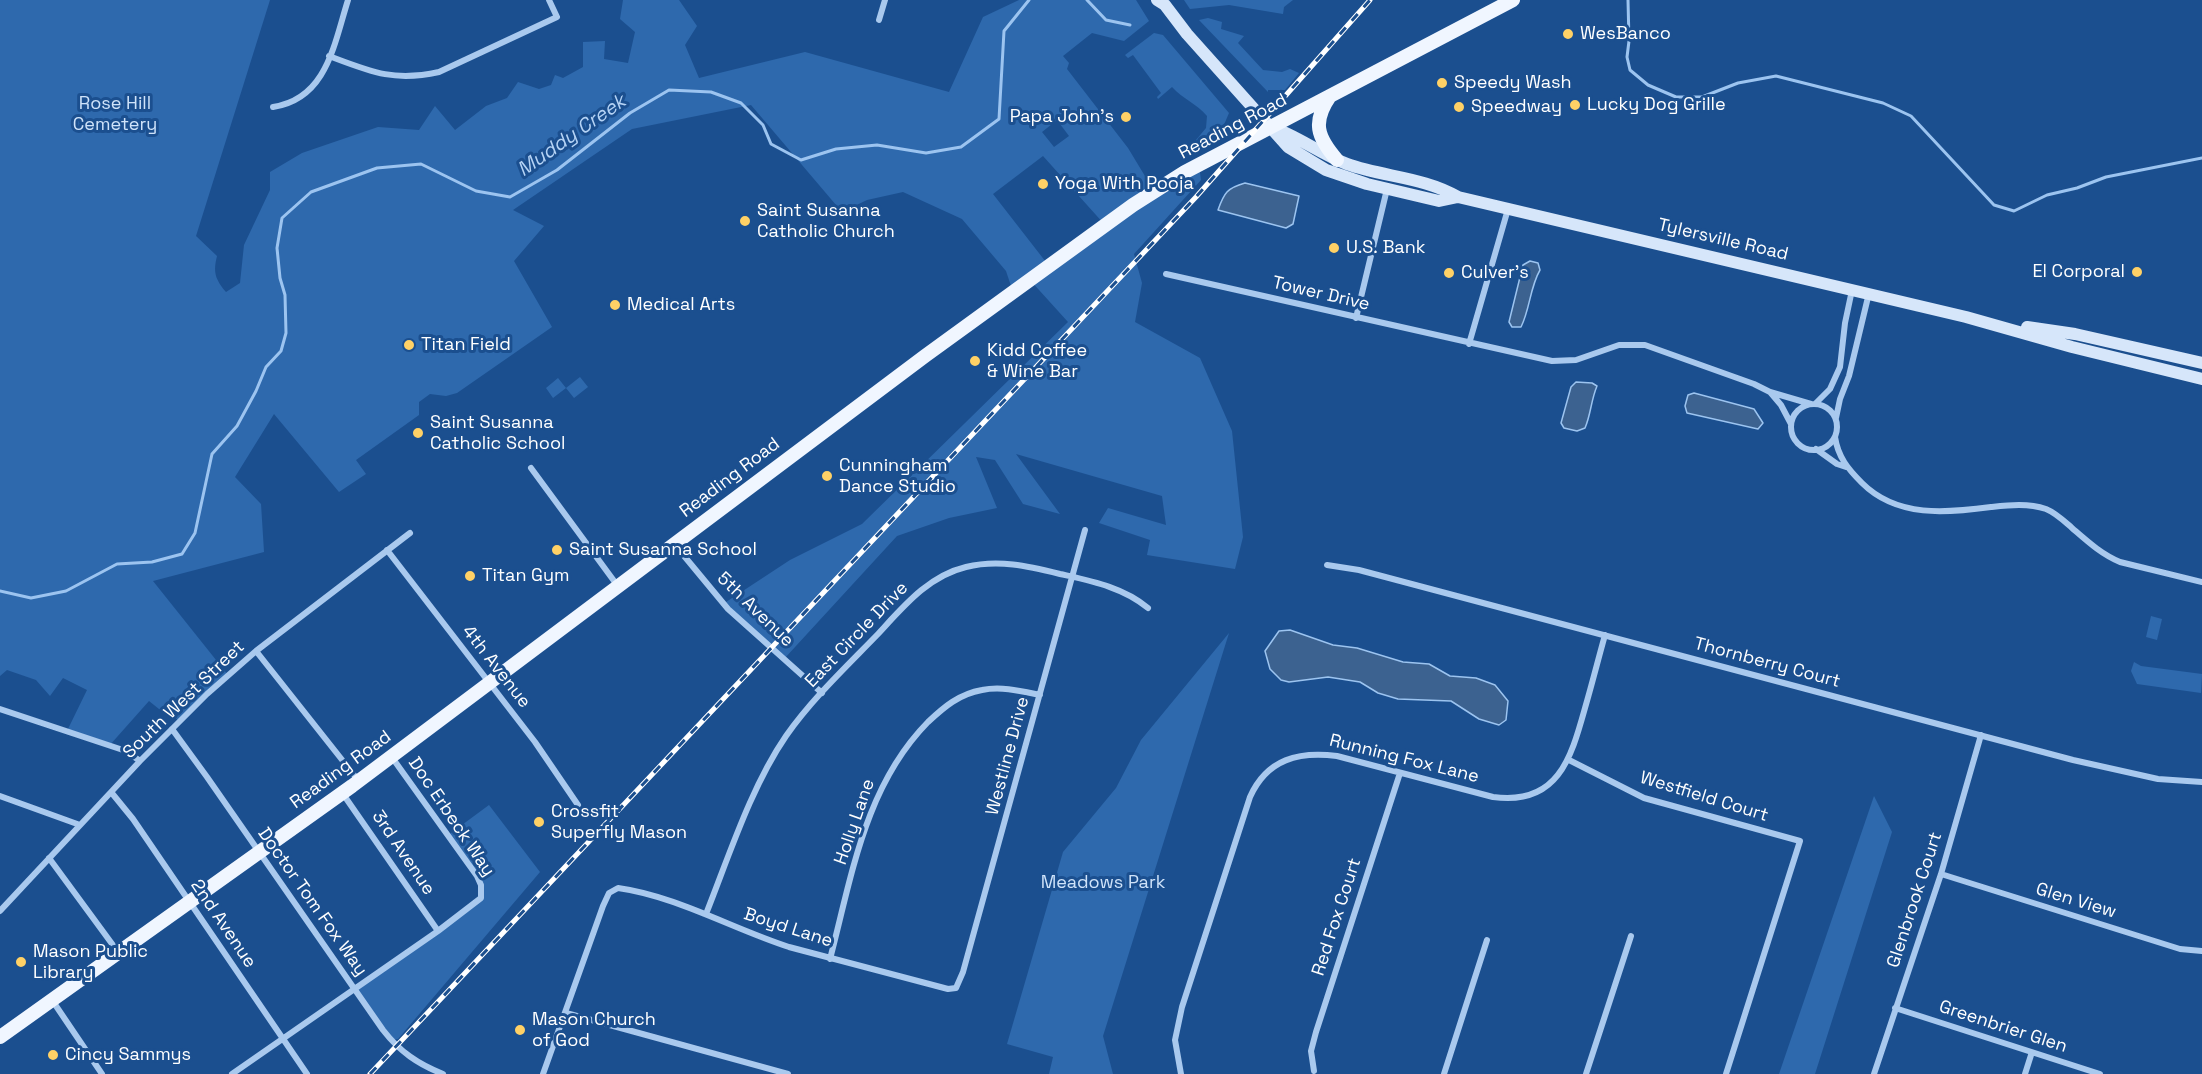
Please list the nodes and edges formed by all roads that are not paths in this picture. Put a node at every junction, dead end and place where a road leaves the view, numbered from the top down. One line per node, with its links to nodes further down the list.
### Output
1 (348, 0): 7 (street)
2 (549, 0): 7 (street)
3 (885, 0): 6 (street)
4 (1513, 0): 8 (main road, Reading Road)
5 (1162, 2): 10 (main road, Tylersville Road)
6 (879, 20)
7 (329, 56): 9 (street)
8 (1332, 94): 10 (main road, Reading Road); 11 (main road)
9 (273, 107)
10 (1271, 127): 11 (main road, Tylersville Road); 12 (main road, Tylersville Road); 33 (main road, Reading Road)
11 (1337, 160): 13 (main road, Tylersville Road)
12 (1387, 189): 13 (main road, Tylersville Road); 18 (street)
13 (1458, 197): 14 (main road, Tylersville Road)
14 (1508, 208): 16 (main road, Tylersville Road); 20 (street)
15 (1166, 274): 18 (street, Tower Drive)
16 (1852, 289): 17 (main road, Tylersville Road); 24 (street)
17 (1869, 293): 19 (main road, Tylersville Road); 25 (street)
18 (1356, 318): 20 (street, Tower Drive)
19 (1979, 320): 21 (main road, Tylersville Road); 22 (main road, Tylersville Road)
20 (1469, 344): 23 (street, Tower Drive)
21 (2202, 363)
22 (2202, 379)
23 (1770, 392): 24 (street, Tower Drive); 26 (street)
24 (1813, 404): 25 (street); 26 (street)
25 (1836, 419): 27 (street)
26 (1791, 424): 28 (street)
27 (1835, 436): 28 (street); 29 (street)
28 (1816, 449): 29 (street)
29 (1846, 467): 37 (street)
30 (531, 468): 38 (street)
31 (1085, 530): 36 (street, Westline Drive)
32 (410, 533): 34 (street, South West Street)
33 (674, 543): 38 (main road, Reading Road); 43 (street, 5th Avenue)
34 (387, 550): 41 (street, South West Street); 42 (street, 4th Avenue)
35 (1327, 565): 40 (street, Thornberry Court)
36 (1073, 577): 39 (street, East Circle Drive); 43 (street, East Circle Drive); 44 (street, Westline Drive)
37 (2202, 582)
38 (617, 585): 42 (main road, Reading Road)
39 (1148, 608)
40 (1605, 635): 47 (street, Thornberry Court); 49 (street, Running Fox Lane)
41 (256, 651): 46 (street, South West Street); 52 (street)
42 (490, 683): 48 (main road, Reading Road); 57 (street, 4th Avenue)
43 (822, 693): 64 (street, East Circle Drive)
44 (1040, 695): 70 (street, Holly Lane); 71 (street, Westline Drive)
45 (0, 709): 50 (street)
46 (172, 729): 50 (street, South West Street); 59 (street, Doctor Tom Fox Way)
47 (1981, 735): 53 (street, Thornberry Court); 61 (street, Glenbrook Court)
48 (391, 756): 52 (main road, Reading Road); 65 (street, Doc Erbeck Way)
49 (1569, 759): 51 (street, Running Fox Lane); 89 (street, Westfield Court)
50 (140, 761): 54 (street, South West Street)
51 (1400, 773): 79 (street, Red Fox Court); 86 (street, Running Fox Lane)
52 (359, 780): 55 (main road, Reading Road)
53 (2202, 782)
54 (111, 792): 58 (street, South West Street); 62 (street, 2nd Avenue)
55 (343, 793): 59 (main road, Reading Road); 65 (street, 3rd Avenue)
56 (0, 796): 58 (street)
57 (578, 804)
58 (80, 825): 60 (street, South West Street)
59 (260, 853): 62 (main road, Reading Road); 72 (street, Doctor Tom Fox Way)
60 (50, 858): 63 (street, South West Street); 69 (street)
61 (1941, 874): 68 (street, Glen View); 74 (street, Glenbrook Court)
62 (190, 902): 69 (main road, Reading Road); 77 (street, 2nd Avenue)
63 (0, 911)
64 (706, 914): 70 (street, Boyd Lane); 75 (street, Boyd Lane)
65 (438, 931): 72 (street)
66 (1631, 936): 88 (street)
67 (1487, 940): 87 (street)
68 (2202, 951)
69 (119, 953): 73 (main road, Reading Road)
70 (830, 959): 71 (street, Boyd Lane)
71 (956, 988)
72 (354, 990): 77 (street); 83 (street, Doctor Tom Fox Way)
73 (52, 999): 76 (main road, Reading Road); 80 (street)
74 (1895, 1008): 78 (street, Greenbrier Glen); 90 (street, Glenbrook Court)
75 (566, 1013): 84 (street); 85 (street)
76 (0, 1037)
77 (283, 1039): 81 (street); 82 (street, 2nd Avenue)
78 (2032, 1052): 91 (street); 92 (street, Greenbrier Glen)
79 (1314, 1071)
80 (102, 1074)
81 (232, 1074)
82 (307, 1074)
83 (444, 1074)
84 (543, 1074)
85 (788, 1074)
86 (1181, 1074)
87 (1444, 1074)
88 (1586, 1074)
89 (1726, 1074)
90 (1874, 1074)
91 (2025, 1074)
92 (2100, 1074)

